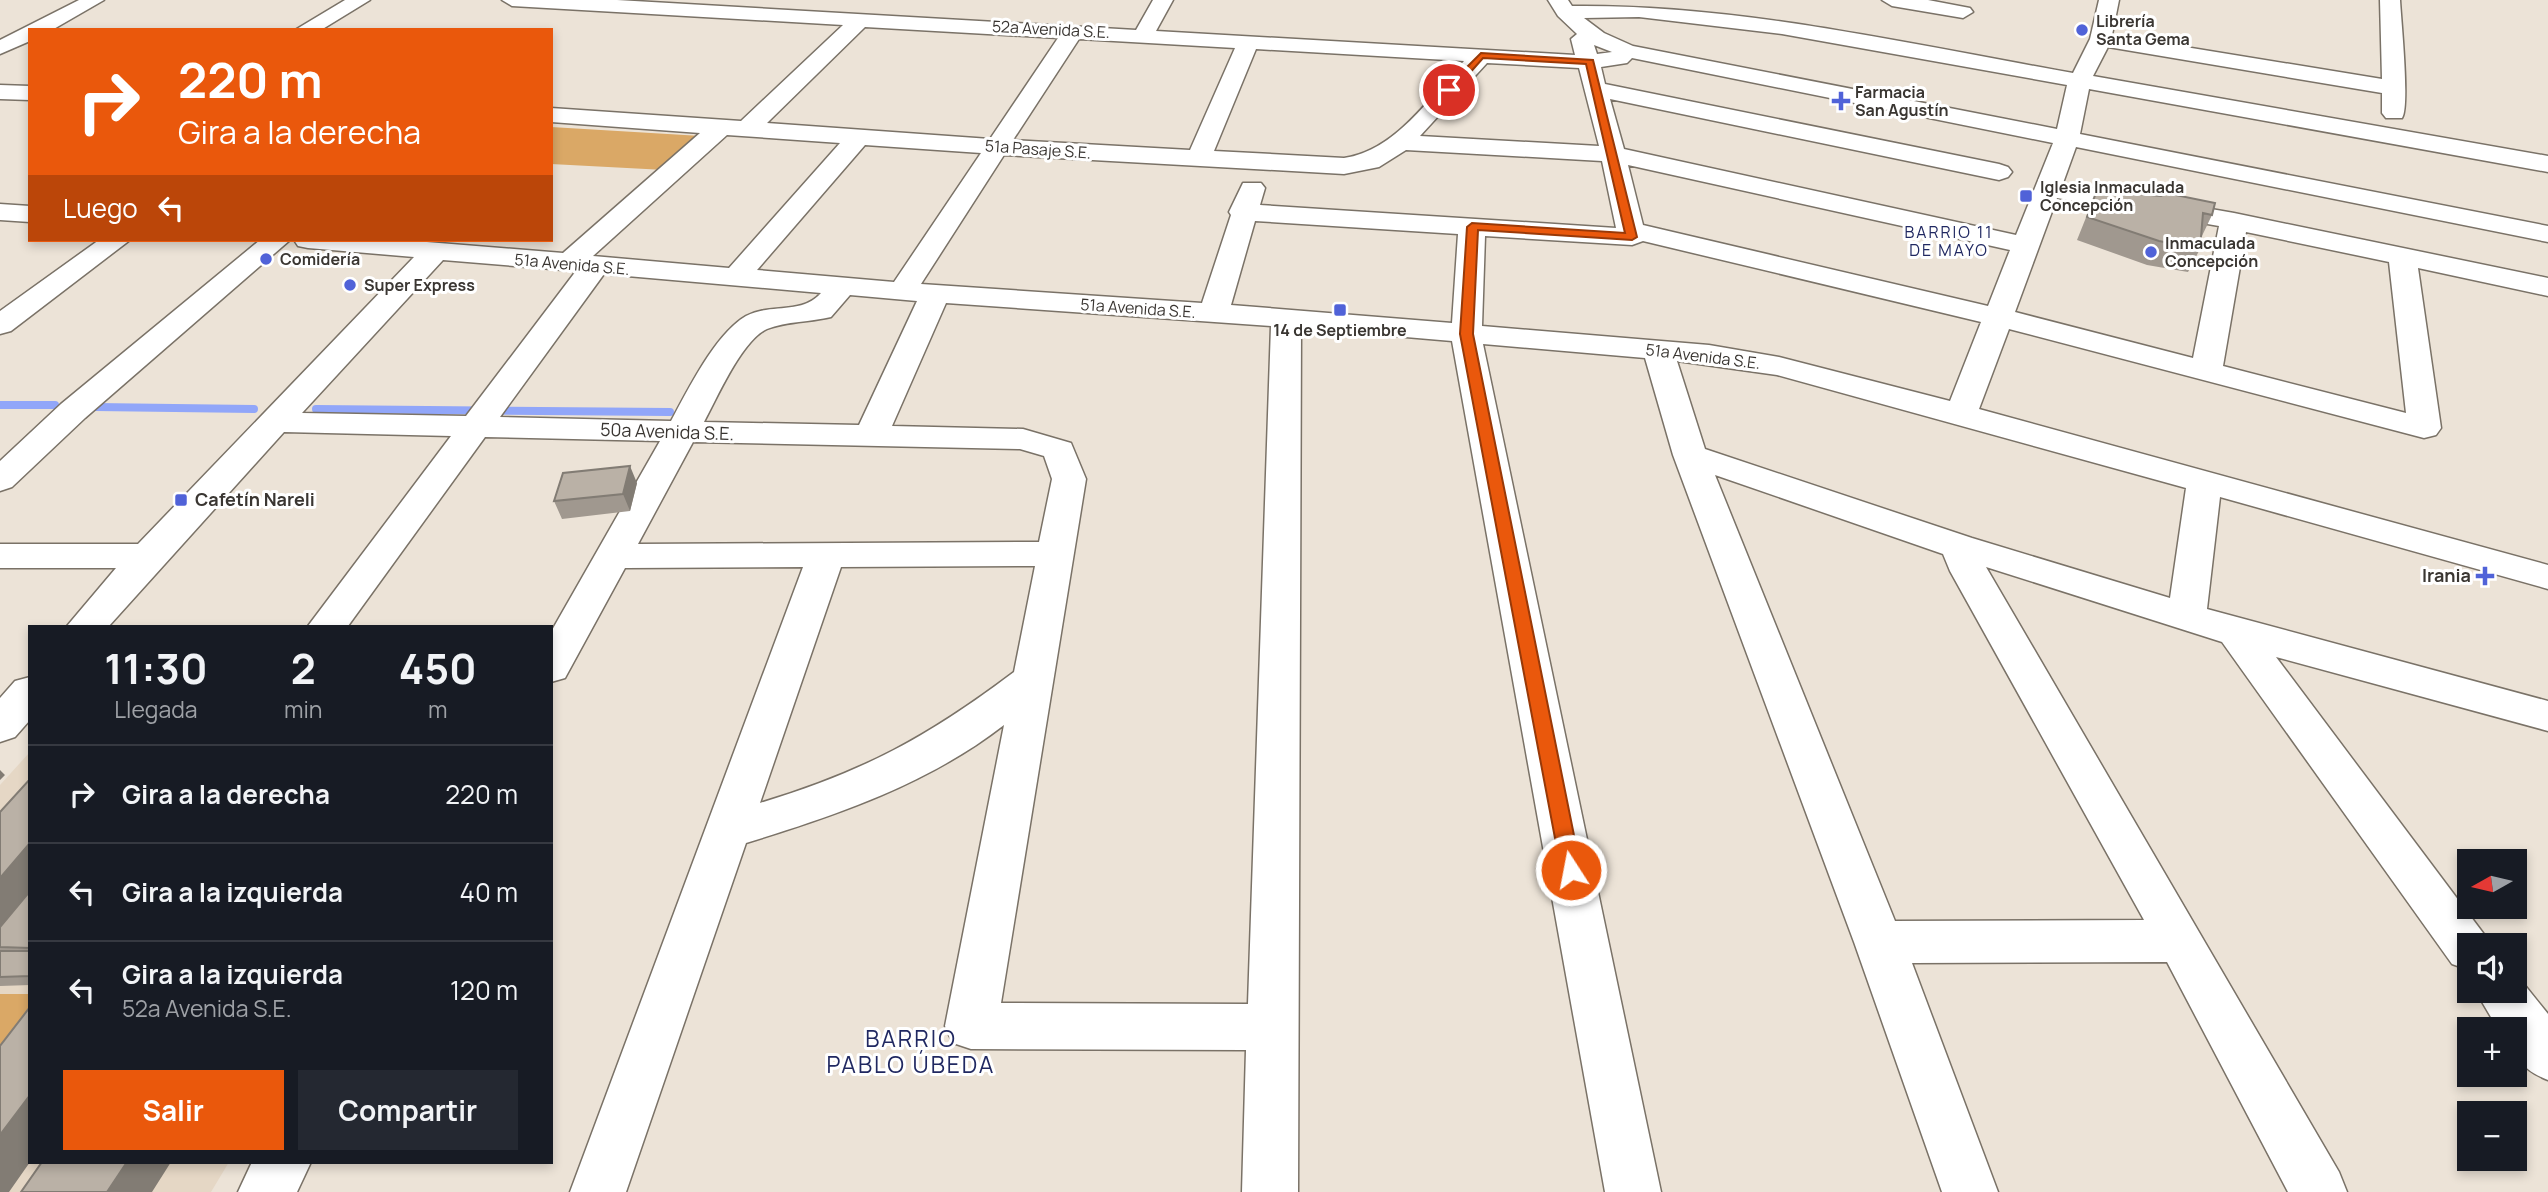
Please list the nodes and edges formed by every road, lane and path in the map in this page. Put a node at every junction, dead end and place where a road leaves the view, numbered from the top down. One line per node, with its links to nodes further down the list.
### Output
1 (94, 0): 16 (street)
2 (360, 0): 17 (street)
3 (512, 0): 9 (street, 52a Avenida S.E.)
4 (825, 0): 13 (street)
5 (1163, 0): 20 (street)
6 (1892, 0): 10 (street)
7 (2109, 0): 21 (street)
8 (2390, 0): 29 (street)
9 (584, 2): 13 (street, 52a Avenida S.E.)
10 (1966, 6): 25 (street)
11 (1034, 9): 15 (street)
12 (1567, 13): 24 (street); 25 (street); 27 (street)
13 (809, 16): 14 (street, 52a Avenida S.E.)
14 (861, 19): 15 (street, 52a Avenida S.E.); 34 (street)
15 (1018, 27): 18 (street, 52a Avenida S.E.)
16 (40, 28)
17 (309, 28)
18 (1074, 30): 20 (street, 52a Avenida S.E.); 39 (street)
19 (28, 34): 23 (street)
20 (1144, 34): 22 (street, 52a Avenida S.E.)
21 (2101, 38): 28 (street); 29 (street)
22 (1249, 40): 26 (street, 52a Avenida S.E.); 41 (street)
23 (0, 48)
24 (1628, 51): 27 (street, 52a Avenida S.E.); 37 (street)
25 (1937, 55): 28 (street)
26 (1481, 56): 27 (street, 52a Avenida S.E.); 38 (street, 51a Pasaje S.E.)
27 (1590, 62): 30 (street)
28 (2080, 80): 36 (street); 37 (street)
29 (2394, 88): 36 (street)
30 (1596, 89): 40 (street); 44 (street)
31 (0, 92): 32 (street)
32 (28, 93)
33 (553, 115): 34 (street, 51a Pasaje S.E.)
34 (734, 129): 35 (street, 51a Pasaje S.E.); 59 (street)
35 (859, 137): 39 (street, 51a Pasaje S.E.); 60 (street)
36 (2395, 138): 43 (street)
37 (2067, 139): 45 (street); 52 (street)
38 (1401, 142): 40 (street); 42 (street, 51a Pasaje S.E.)
39 (999, 147): 41 (street, 51a Pasaje S.E.); 63 (street)
40 (1614, 153): 51 (street); 56 (street)
41 (1198, 160): 42 (street, 51a Pasaje S.E.)
42 (1261, 163): 47 (street)
43 (2548, 164)
44 (1999, 172)
45 (2047, 188): 49 (street); 56 (street)
46 (0, 212): 48 (street)
47 (1242, 212): 50 (street); 65 (street)
48 (28, 214)
49 (2234, 221): 58 (street); 71 (street)
50 (1472, 227): 51 (street); 69 (street)
51 (1630, 230): 66 (street)
52 (2548, 234)
53 (113, 242): 68 (street)
54 (274, 242): 78 (street)
55 (327, 242): 57 (street, 51a Avenida S.E.)
56 (2025, 245): 66 (street)
57 (434, 253): 59 (street, 51a Avenida S.E.); 74 (street)
58 (2402, 257): 62 (street); 71 (street)
59 (582, 265): 60 (street, 51a Avenida S.E.); 73 (street)
60 (735, 278): 61 (street, 51a Avenida S.E.)
61 (842, 286): 63 (street, 51a Avenida S.E.); 75 (street)
62 (2548, 287)
63 (902, 291): 64 (street, 51a Avenida S.E.)
64 (935, 294): 65 (street, 51a Avenida S.E.); 76 (street)
65 (1214, 313): 67 (street, 51a Avenida S.E.)
66 (1998, 317): 71 (street); 72 (street)
67 (1286, 318): 69 (street, 51a Avenida S.E.); 99 (street)
68 (0, 325)
69 (1466, 334): 70 (street, 51a Avenida S.E.); 105 (street)
70 (1658, 349): 72 (street, 51a Avenida S.E.); 77 (street)
71 (2206, 373)
72 (1961, 414): 79 (street, 51a Avenida S.E.)
73 (483, 416): 74 (street, 50a Avenida S.E.); 75 (street, 50a Avenida S.E.); 89 (street)
74 (273, 422): 83 (street)
75 (681, 432): 76 (street, 50a Avenida S.E.); 84 (street)
76 (870, 437): 81 (street, 50a Avenida S.E.)
77 (1690, 455): 80 (street); 97 (street)
78 (0, 480)
79 (2205, 480): 86 (street, 51a Avenida S.E.); 87 (street)
80 (1959, 546): 87 (street); 96 (street)
81 (1056, 554): 85 (street); 92 (street)
82 (0, 556): 83 (street)
83 (148, 556): 88 (street)
84 (613, 556): 85 (street); 91 (street)
85 (826, 556): 94 (street)
86 (2548, 577)
87 (2187, 617): 90 (street)
88 (88, 625)
89 (328, 625)
90 (2236, 632): 93 (street); 95 (street)
91 (553, 663)
92 (1033, 679): 94 (street); 99 (street)
93 (2548, 716)
94 (730, 830): 103 (street)
95 (2457, 933)
96 (2181, 941): 97 (street); 107 (street)
97 (1879, 942): 106 (street)
98 (2509, 1003): 100 (street)
99 (1272, 1027): 104 (street)
100 (2548, 1056)
101 (282, 1164): 102 (street)
102 (266, 1192)
103 (598, 1192)
104 (1270, 1192)
105 (1633, 1192)
106 (1970, 1192)
107 (2319, 1192)

